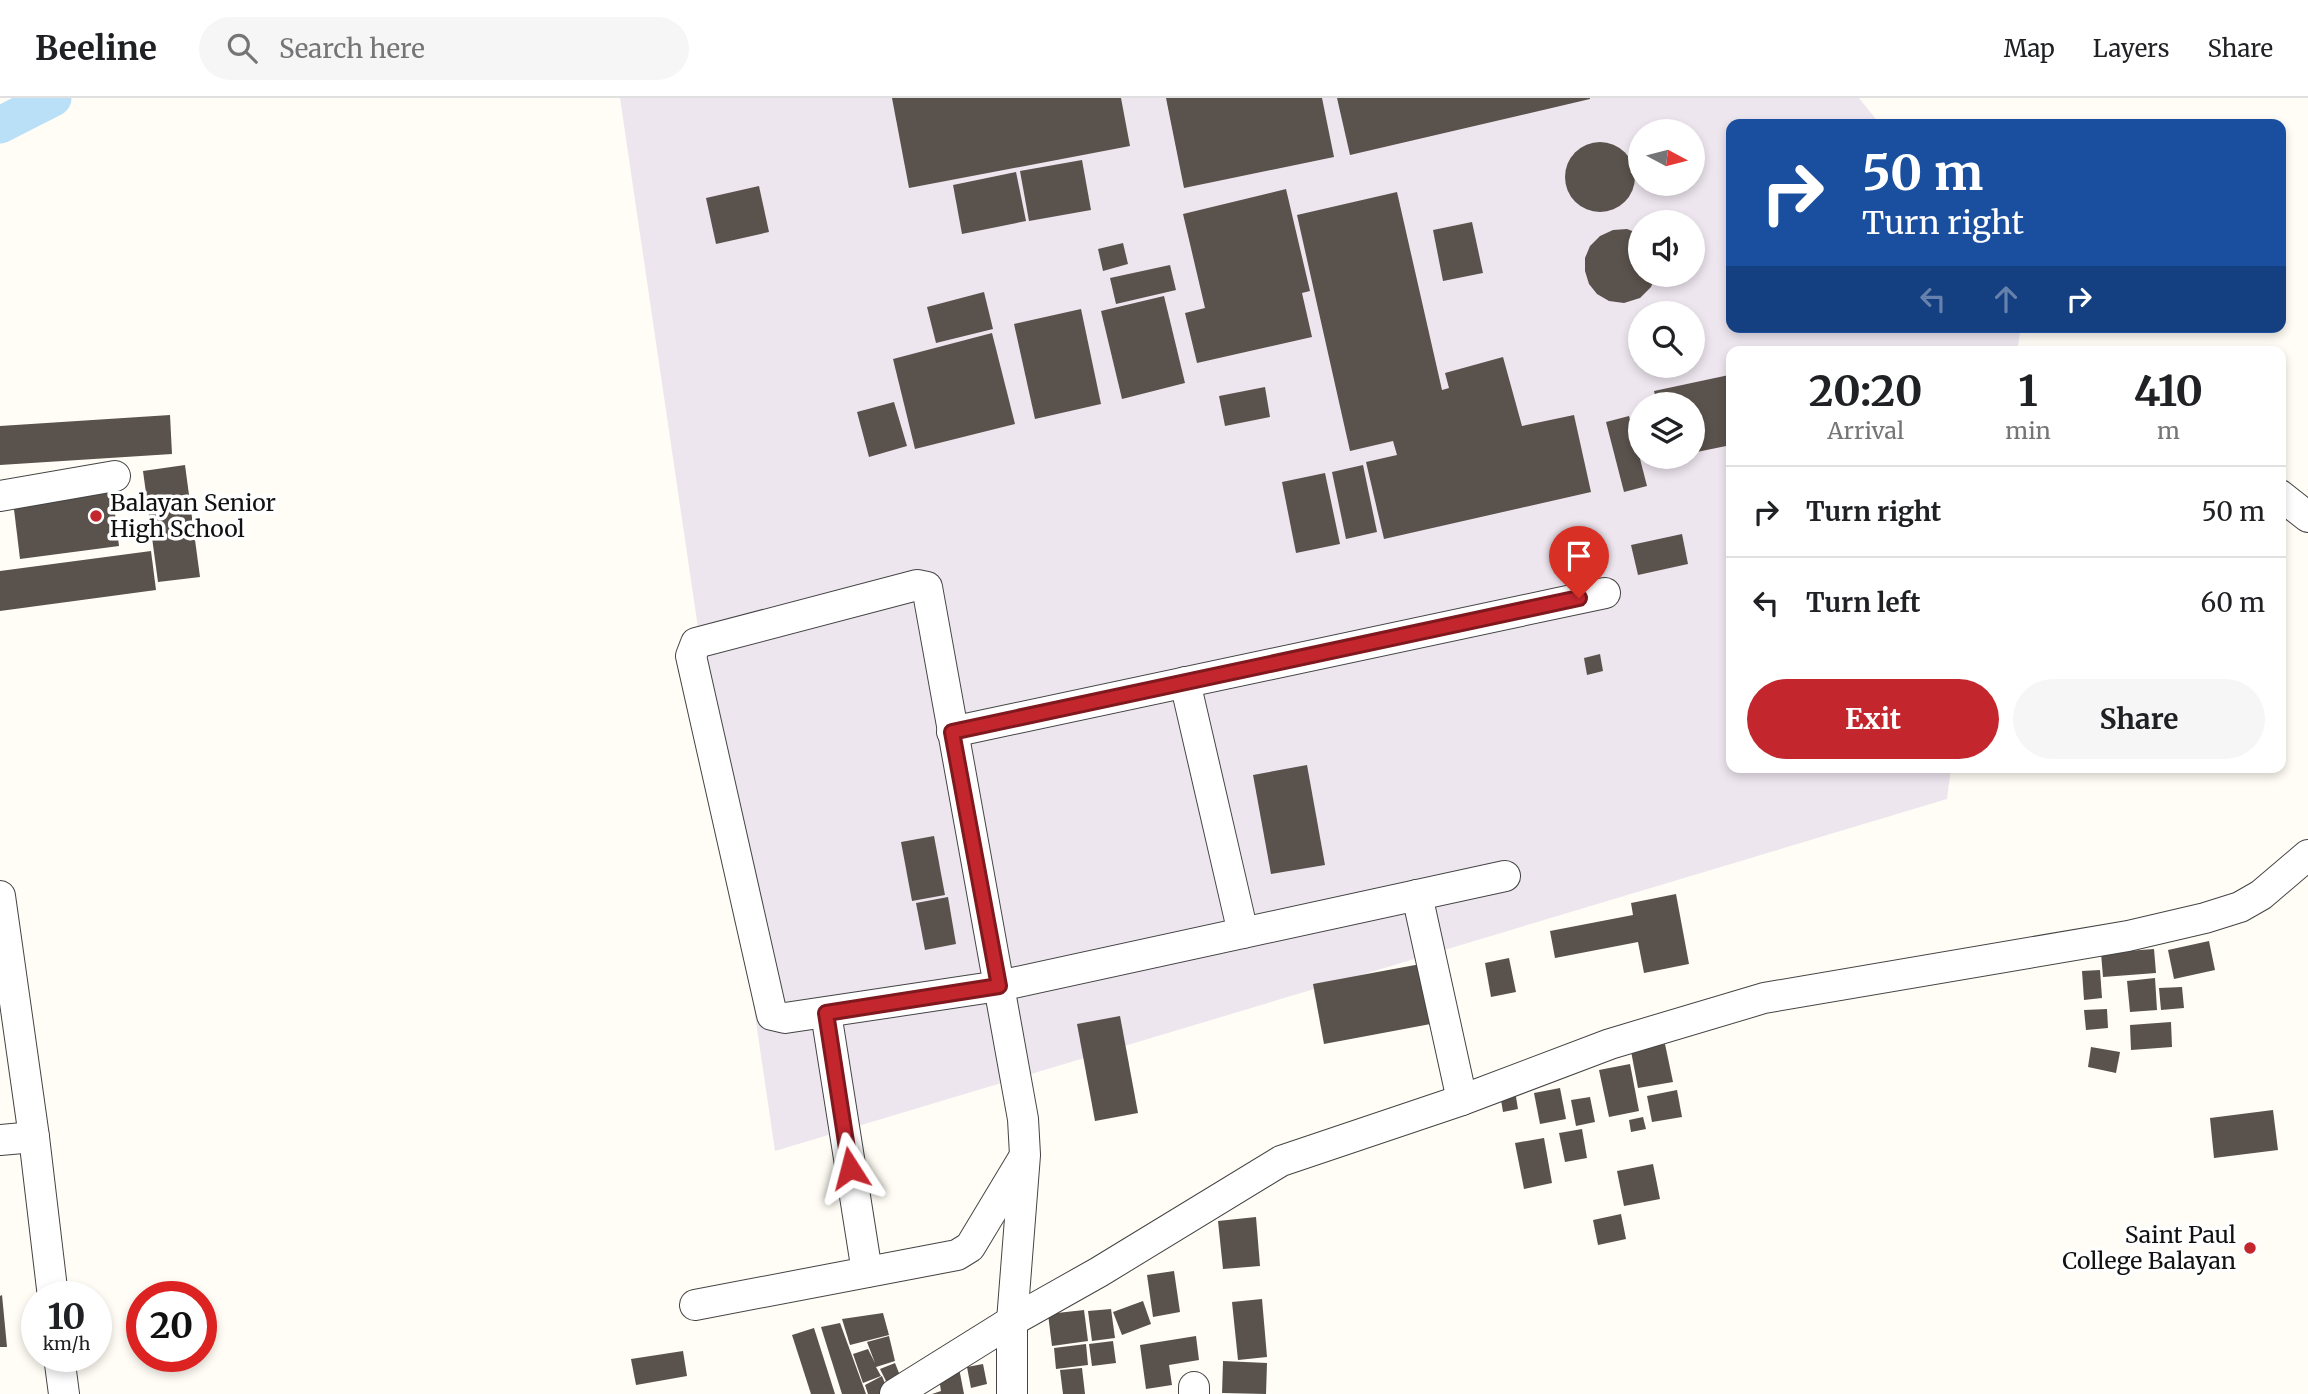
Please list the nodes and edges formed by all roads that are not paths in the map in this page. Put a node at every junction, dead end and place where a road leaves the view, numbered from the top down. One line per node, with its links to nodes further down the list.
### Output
1 (115, 476): 2 (street)
2 (0, 496)
3 (2286, 500): 4 (street)
4 (2308, 517)
5 (1605, 593): 6 (street)
6 (1185, 682): 7 (street); 12 (street)
7 (952, 732): 13 (street); 14 (street)
8 (2308, 855): 15 (street)
9 (1505, 876): 10 (street)
10 (1416, 895): 12 (street); 15 (street)
11 (0, 896): 16 (street)
12 (1243, 933): 13 (street)
13 (999, 986): 14 (street); 18 (street)
14 (826, 1013): 19 (street)
15 (1462, 1100): 22 (street)
16 (34, 1137): 17 (street); 20 (street)
17 (0, 1140)
18 (1026, 1155): 19 (street); 22 (street)
19 (867, 1272): 21 (street)
20 (51, 1281)
21 (695, 1305)
22 (1012, 1321): 25 (street); 26 (street)
23 (61, 1372): 24 (street)
24 (64, 1394)
25 (895, 1394)
26 (1012, 1394)

